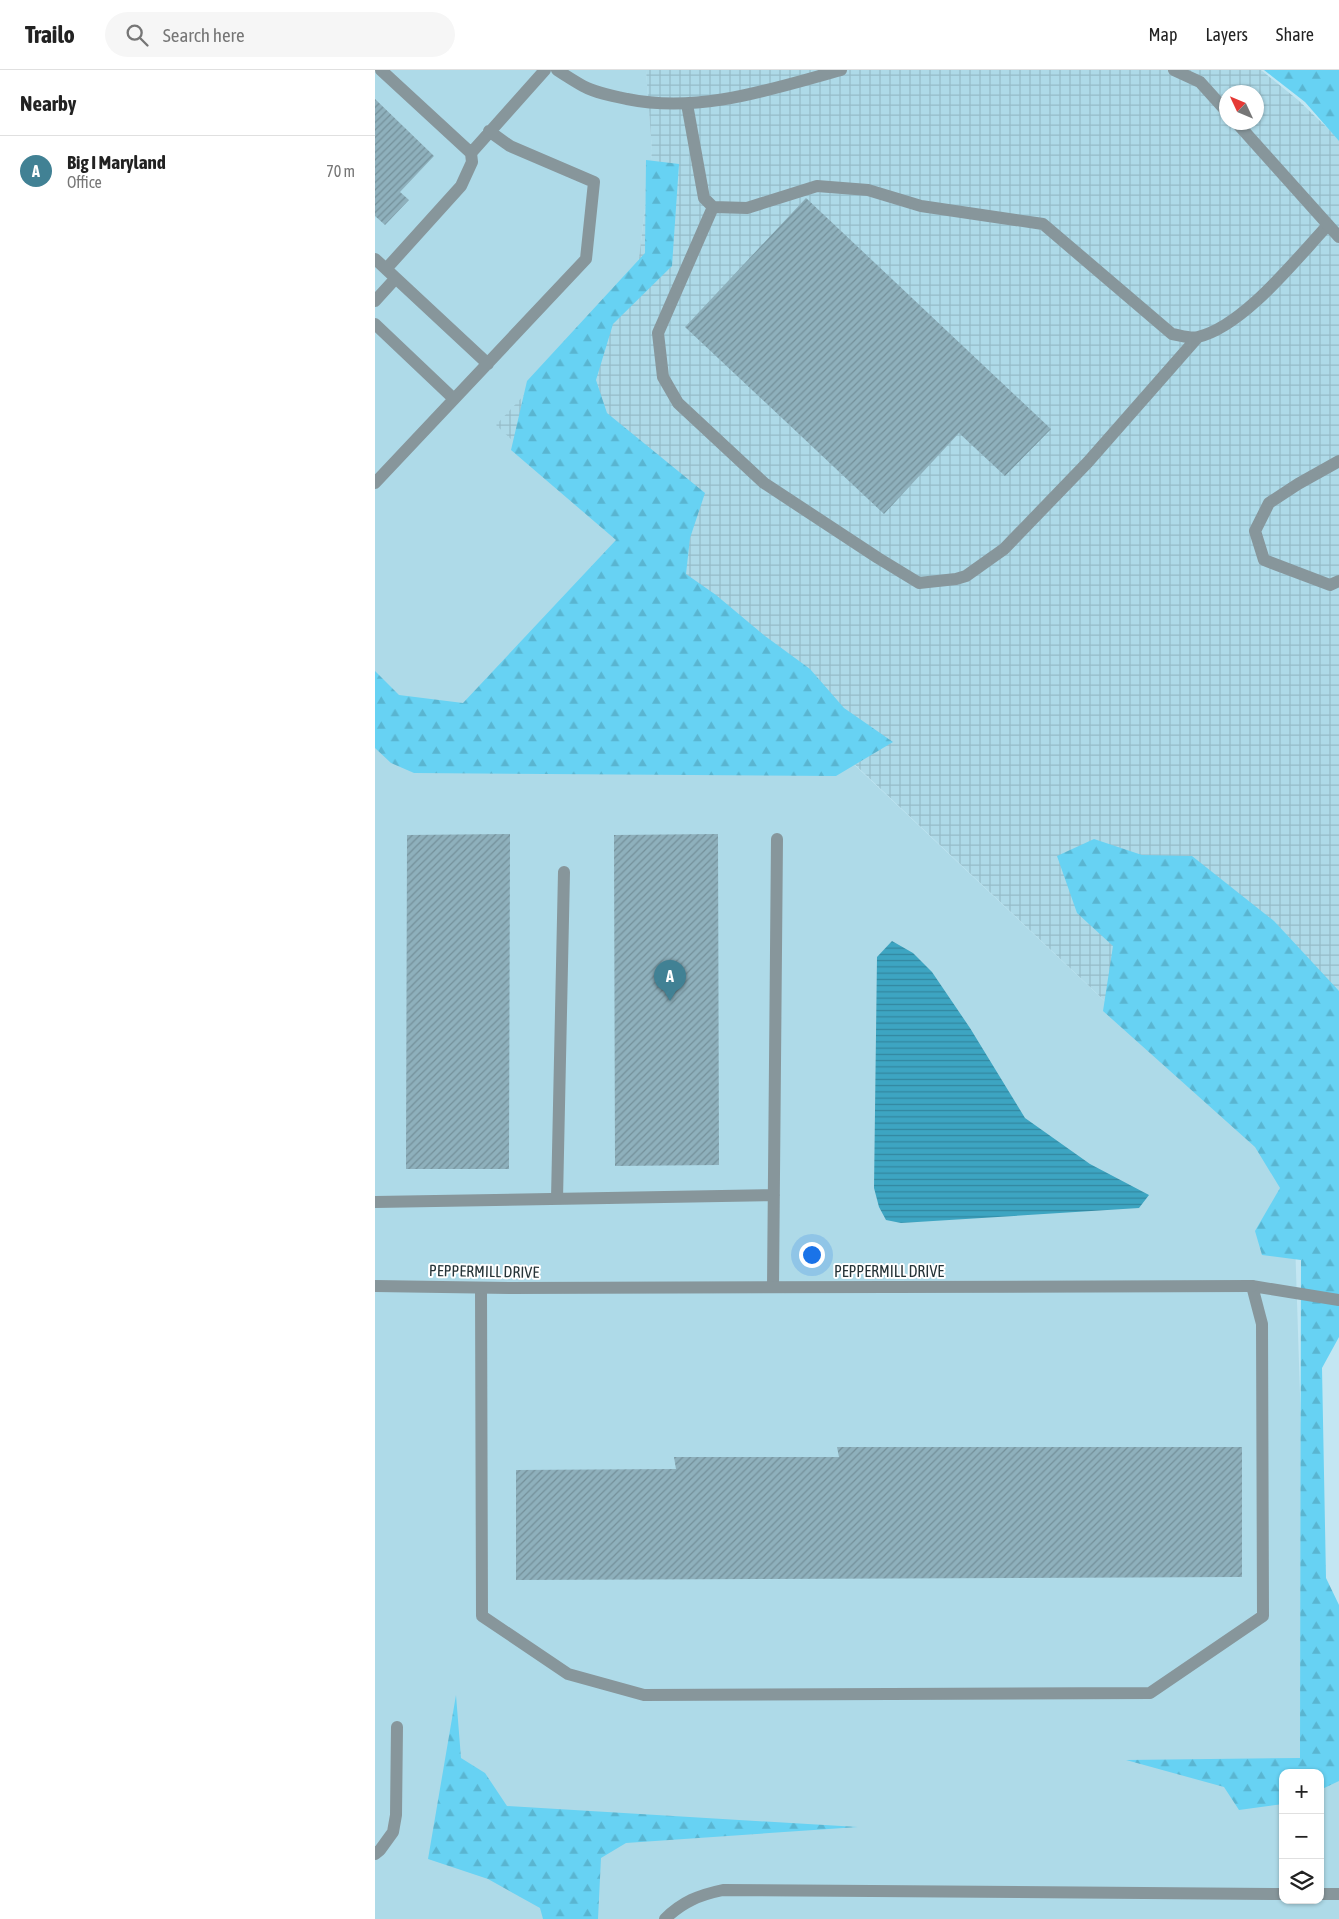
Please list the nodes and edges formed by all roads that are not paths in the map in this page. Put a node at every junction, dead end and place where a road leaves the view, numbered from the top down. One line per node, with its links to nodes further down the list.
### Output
1 (381, 70): 10 (street)
2 (545, 70): 9 (street)
3 (557, 70): 7 (street)
4 (841, 70): 7 (street)
5 (1174, 70): 6 (street)
6 (1219, 103)
7 (687, 104): 11 (street)
8 (1243, 130): 12 (street)
9 (489, 131): 10 (street); 20 (street)
10 (471, 153): 15 (street)
11 (713, 207): 19 (street); 19 (street)
12 (1328, 225): 13 (street); 19 (street)
13 (1339, 237)
14 (375, 259): 15 (street)
15 (386, 269): 16 (street)
16 (395, 279): 17 (street); 20 (street)
17 (375, 301)
18 (375, 324): 21 (street)
19 (1197, 338)
20 (487, 364): 21 (street)
21 (455, 399): 23 (street)
22 (1339, 461): 24 (street)
23 (375, 483)
24 (1339, 581)
25 (777, 839): 27 (street)
26 (563, 872): 28 (street)
27 (774, 1195): 28 (street); 32 (street)
28 (557, 1199): 29 (street)
29 (375, 1202)
30 (375, 1286): 33 (street, PEPPERMILL DRIVE)
31 (1253, 1286): 32 (street, PEPPERMILL DRIVE); 33 (street); 34 (street, PEPPERMILL DRIVE)
32 (773, 1287): 33 (street, PEPPERMILL DRIVE)
33 (481, 1288)
34 (1339, 1300)
35 (397, 1727): 36 (street)
36 (375, 1854)
37 (1279, 1894): 40 (street)
38 (1324, 1894): 39 (street)
39 (1339, 1894)
40 (665, 1919)

